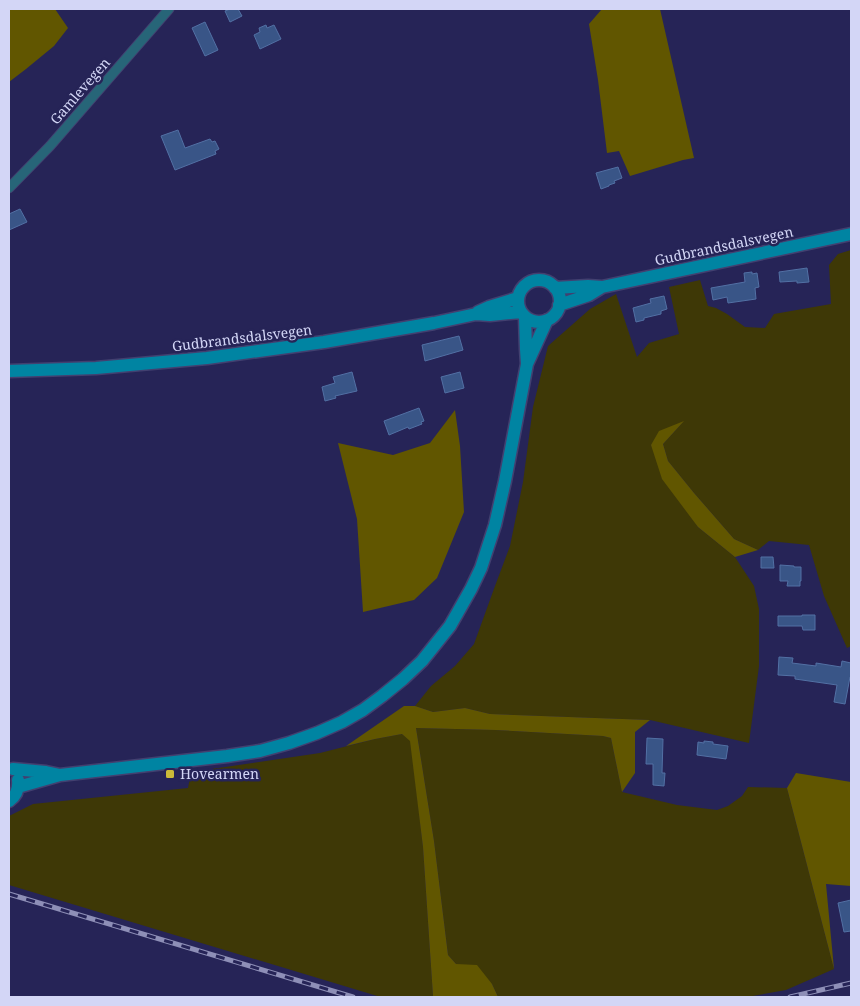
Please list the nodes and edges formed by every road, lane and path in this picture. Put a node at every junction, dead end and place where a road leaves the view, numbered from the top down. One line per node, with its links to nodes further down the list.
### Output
1 (169, 9): 2 (street, Gamlevegen)
2 (9, 188)
3 (851, 234): 4 (main road, Gudbrandsdalsvegen)
4 (602, 287): 5 (main road, Gudbrandsdalsvegen); 7 (main road, Gudbrandsdalsvegen)
5 (555, 288): 6 (main road); 7 (main road)
6 (518, 298): 8 (main road, Gudbrandsdalsvegen); 9 (main road)
7 (559, 305): 10 (main road)
8 (476, 314): 9 (main road, Gudbrandsdalsvegen); 12 (main road, Gudbrandsdalsvegen)
9 (523, 315): 10 (main road); 11 (main road)
10 (547, 320): 11 (main road)
11 (527, 364): 14 (main road)
12 (9, 371)
13 (11, 768): 14 (main road); 15 (main road)
14 (60, 776): 15 (main road)
15 (18, 787): 16 (main road)
16 (9, 802)

